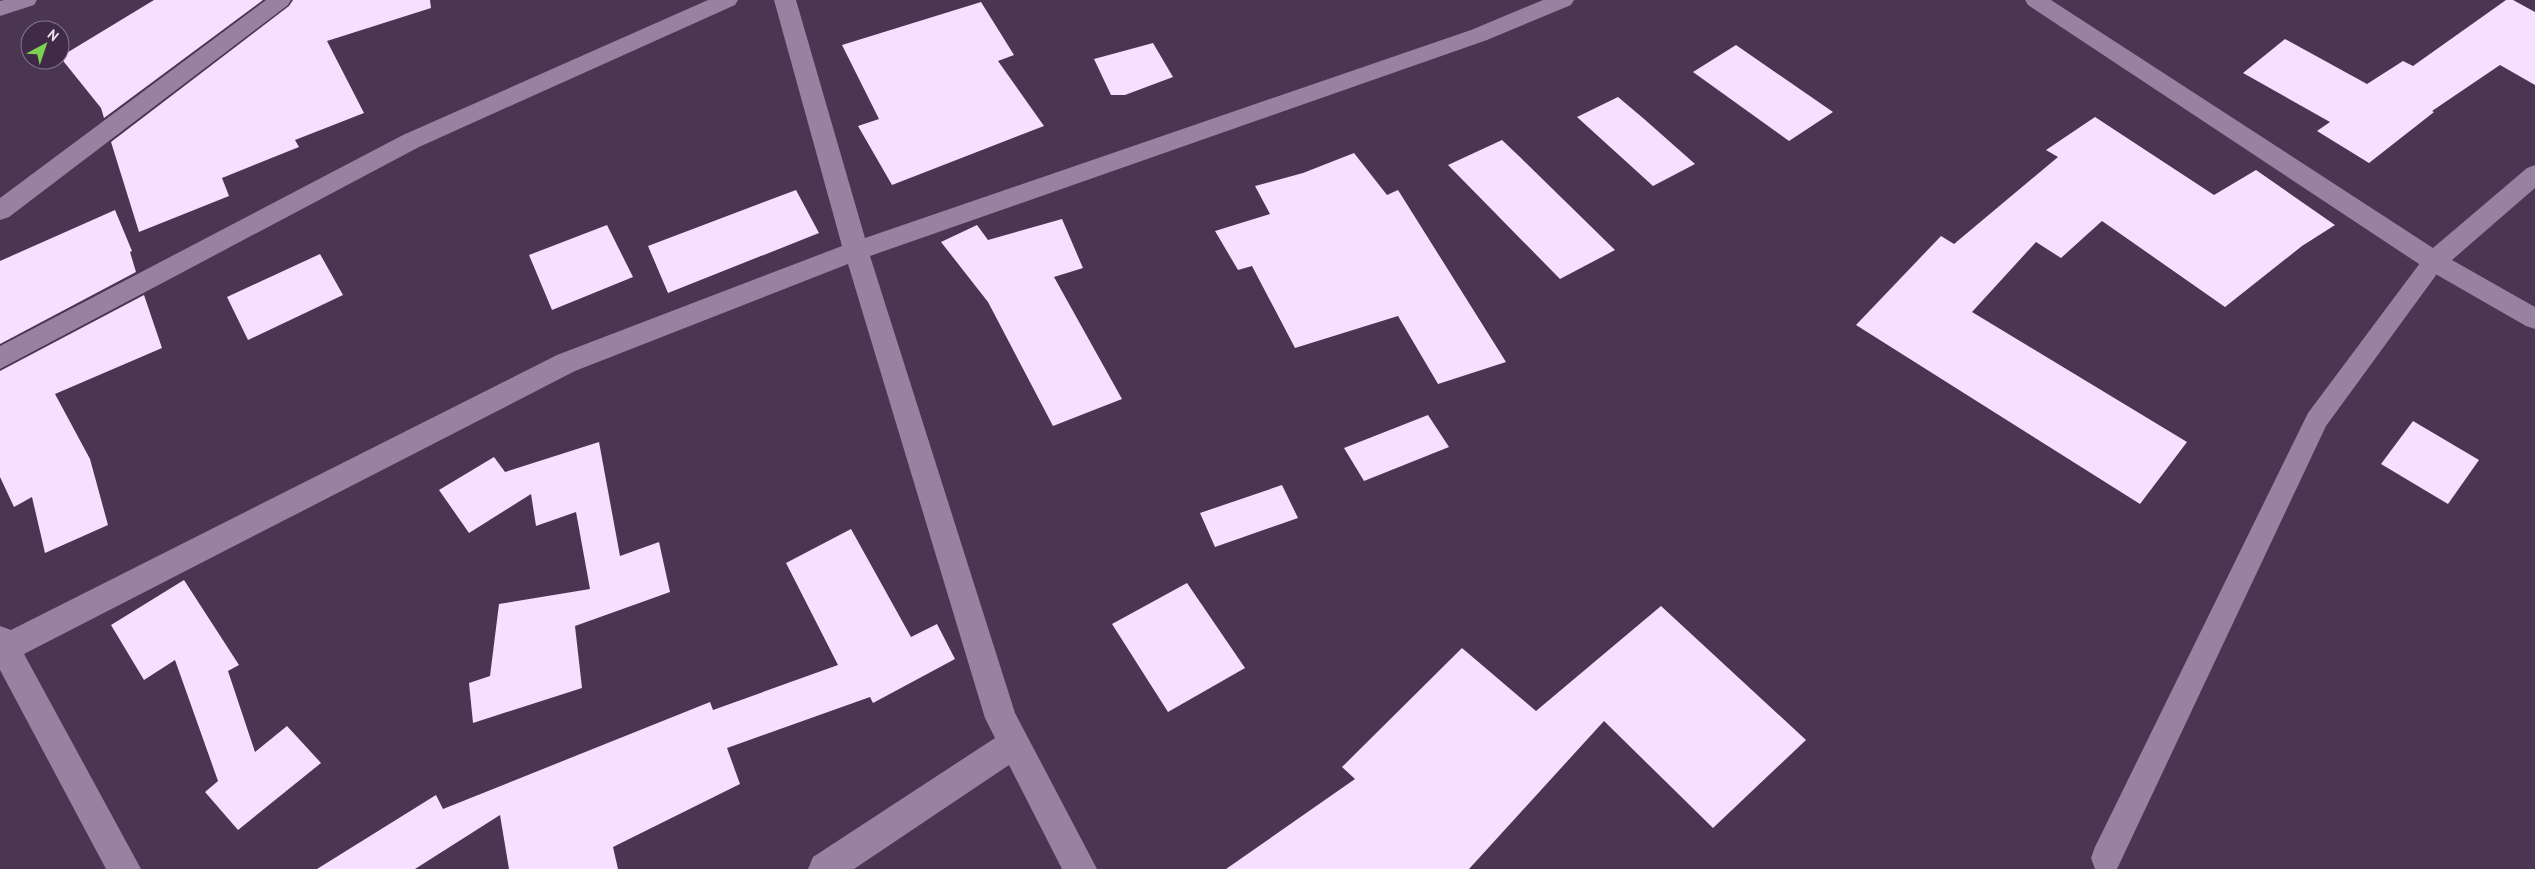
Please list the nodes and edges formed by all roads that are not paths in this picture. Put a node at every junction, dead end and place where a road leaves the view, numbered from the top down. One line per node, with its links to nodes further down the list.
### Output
1 (26, 0): 7 (street)
2 (280, 0): 9 (street)
3 (726, 0): 13 (street)
4 (784, 0): 10 (street)
5 (1563, 0): 10 (street)
6 (2036, 0): 11 (street)
7 (0, 9)
8 (2535, 174): 11 (street)
9 (0, 211)
10 (856, 250): 14 (street); 15 (street)
11 (2434, 260): 12 (street); 16 (lane)
12 (2535, 320)
13 (0, 358)
14 (2, 647): 17 (street)
15 (1014, 743): 18 (street); 19 (street)
16 (2106, 858)
17 (124, 869)
18 (825, 869)
19 (1080, 869)

